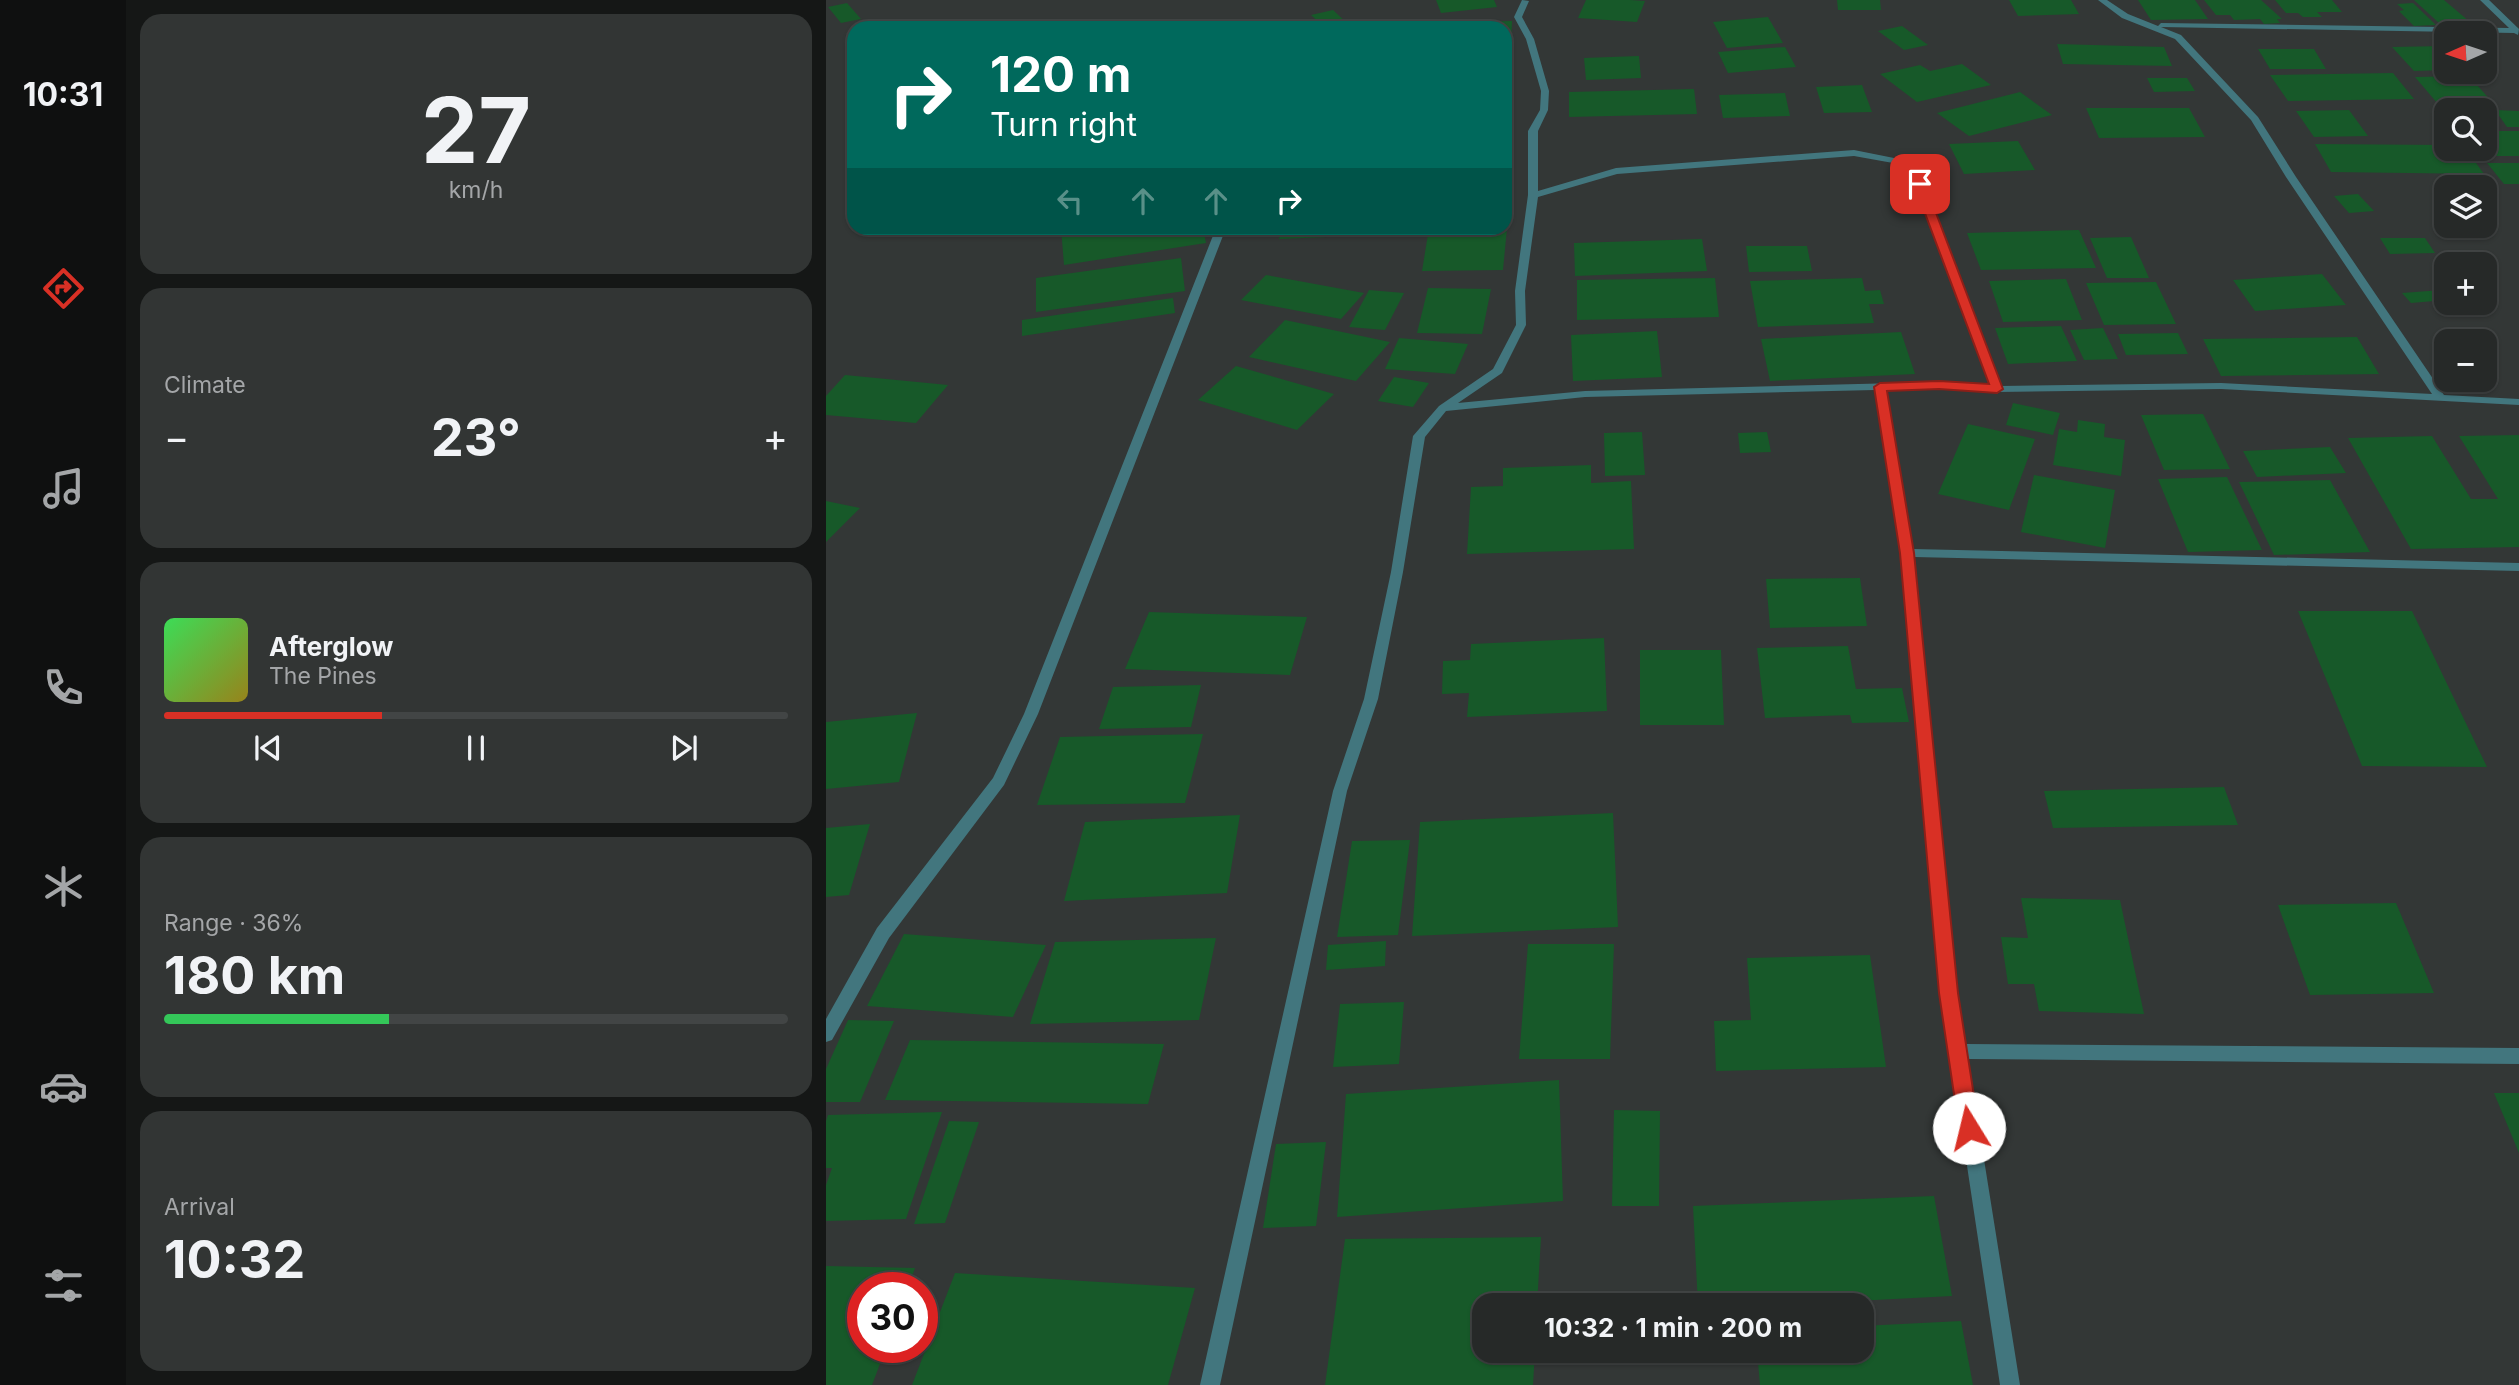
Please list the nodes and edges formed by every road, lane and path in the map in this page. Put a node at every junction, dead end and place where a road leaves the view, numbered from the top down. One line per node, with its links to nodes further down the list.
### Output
1 (2102, 0): 4 (street)
2 (2484, 0): 5 (street)
3 (1525, 1): 6 (street)
4 (2153, 25): 5 (street); 10 (street)
5 (2517, 33)
6 (1533, 195): 9 (street); 12 (street)
7 (1218, 235): 15 (street)
8 (1880, 387): 9 (street); 12 (street); 13 (street)
9 (1997, 389): 10 (street)
10 (2441, 399): 11 (street)
11 (2519, 402)
12 (1443, 408): 18 (street)
13 (1907, 553): 14 (street); 16 (street)
14 (2519, 567)
15 (826, 1035)
16 (1957, 1051): 17 (street); 19 (street)
17 (2519, 1056)
18 (1209, 1385)
19 (2010, 1385)

